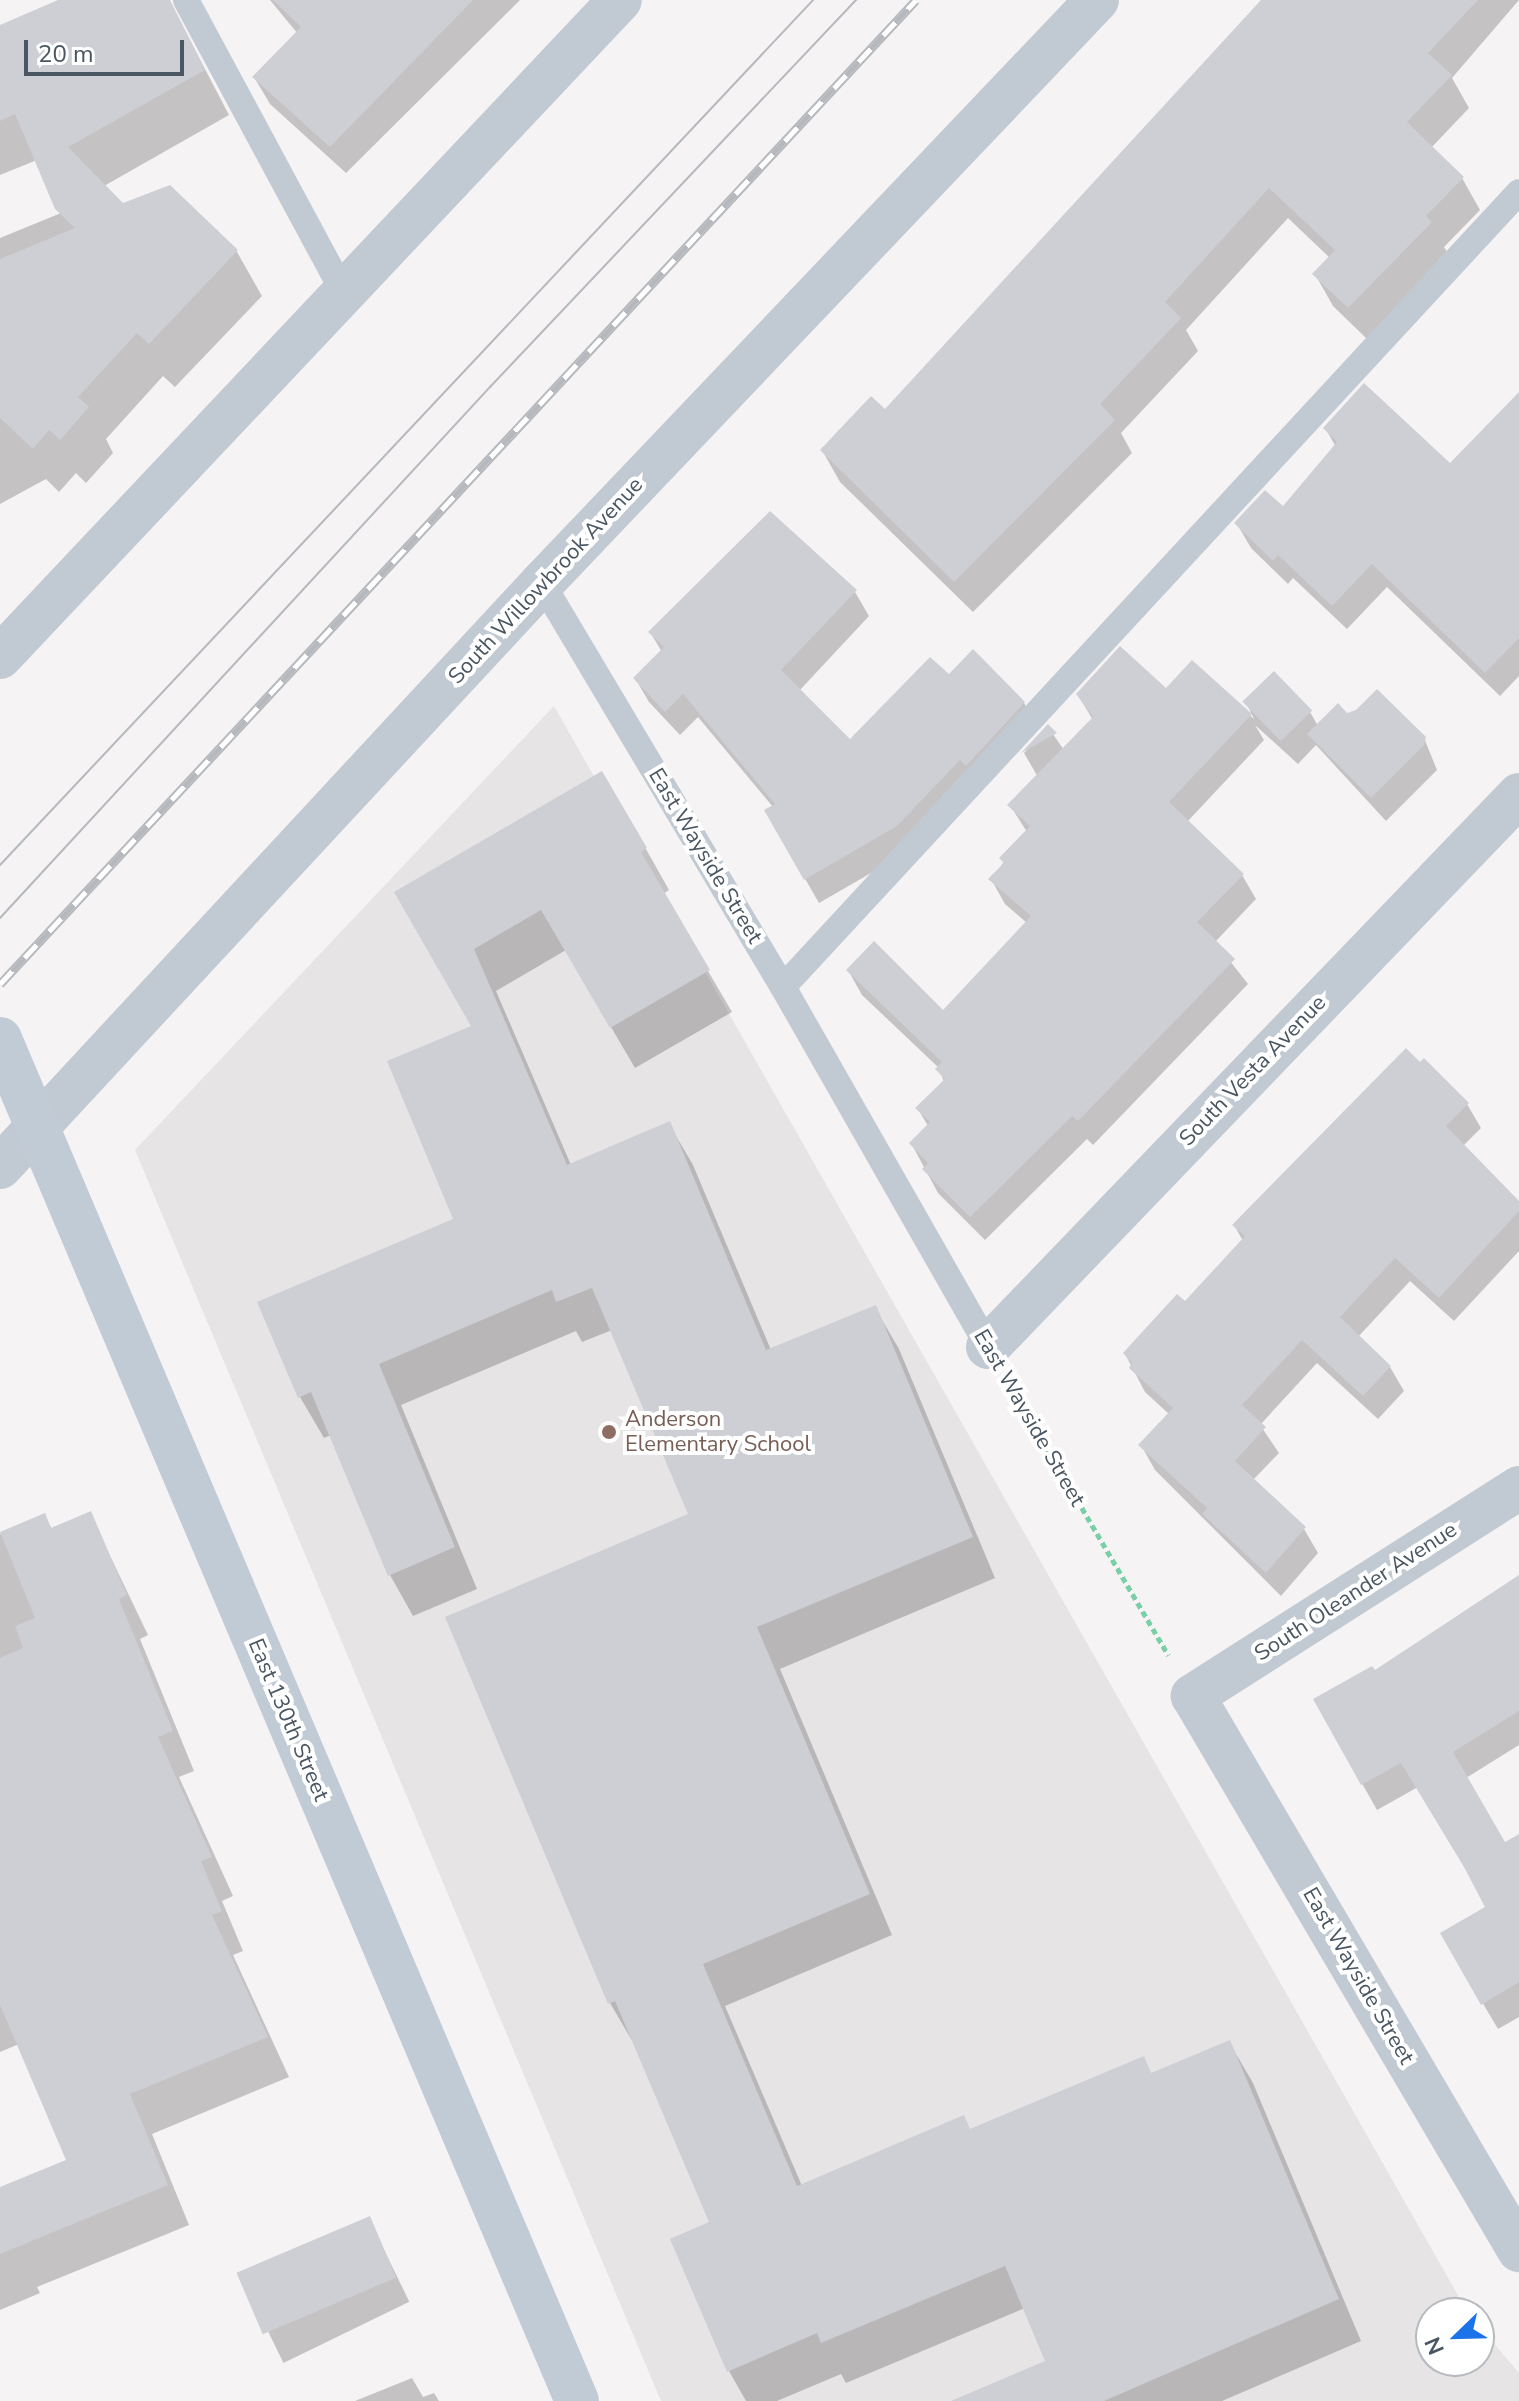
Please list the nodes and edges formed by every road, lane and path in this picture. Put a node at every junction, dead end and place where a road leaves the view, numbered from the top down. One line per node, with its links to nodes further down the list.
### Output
1 (186, 0): 5 (lane)
2 (620, 0): 5 (street)
3 (1097, 0): 6 (street, South Willowbrook Avenue)
4 (1519, 192): 9 (lane)
5 (342, 290): 7 (street)
6 (542, 583): 9 (lane, East Wayside Street); 11 (street, South Willowbrook Avenue)
7 (0, 657)
8 (1519, 795): 13 (street, South Vesta Avenue)
9 (783, 987): 13 (lane, East Wayside Street)
10 (0, 1039): 11 (street, East 130th Street)
11 (37, 1127): 12 (street, South Willowbrook Avenue); 17 (street, East 130th Street)
12 (0, 1167)
13 (988, 1347): 15 (path, East Wayside Street)
14 (1519, 1488): 15 (street, South Oleander Avenue)
15 (1193, 1696): 16 (street, East Wayside Street)
16 (1519, 2250)
17 (577, 2401)

